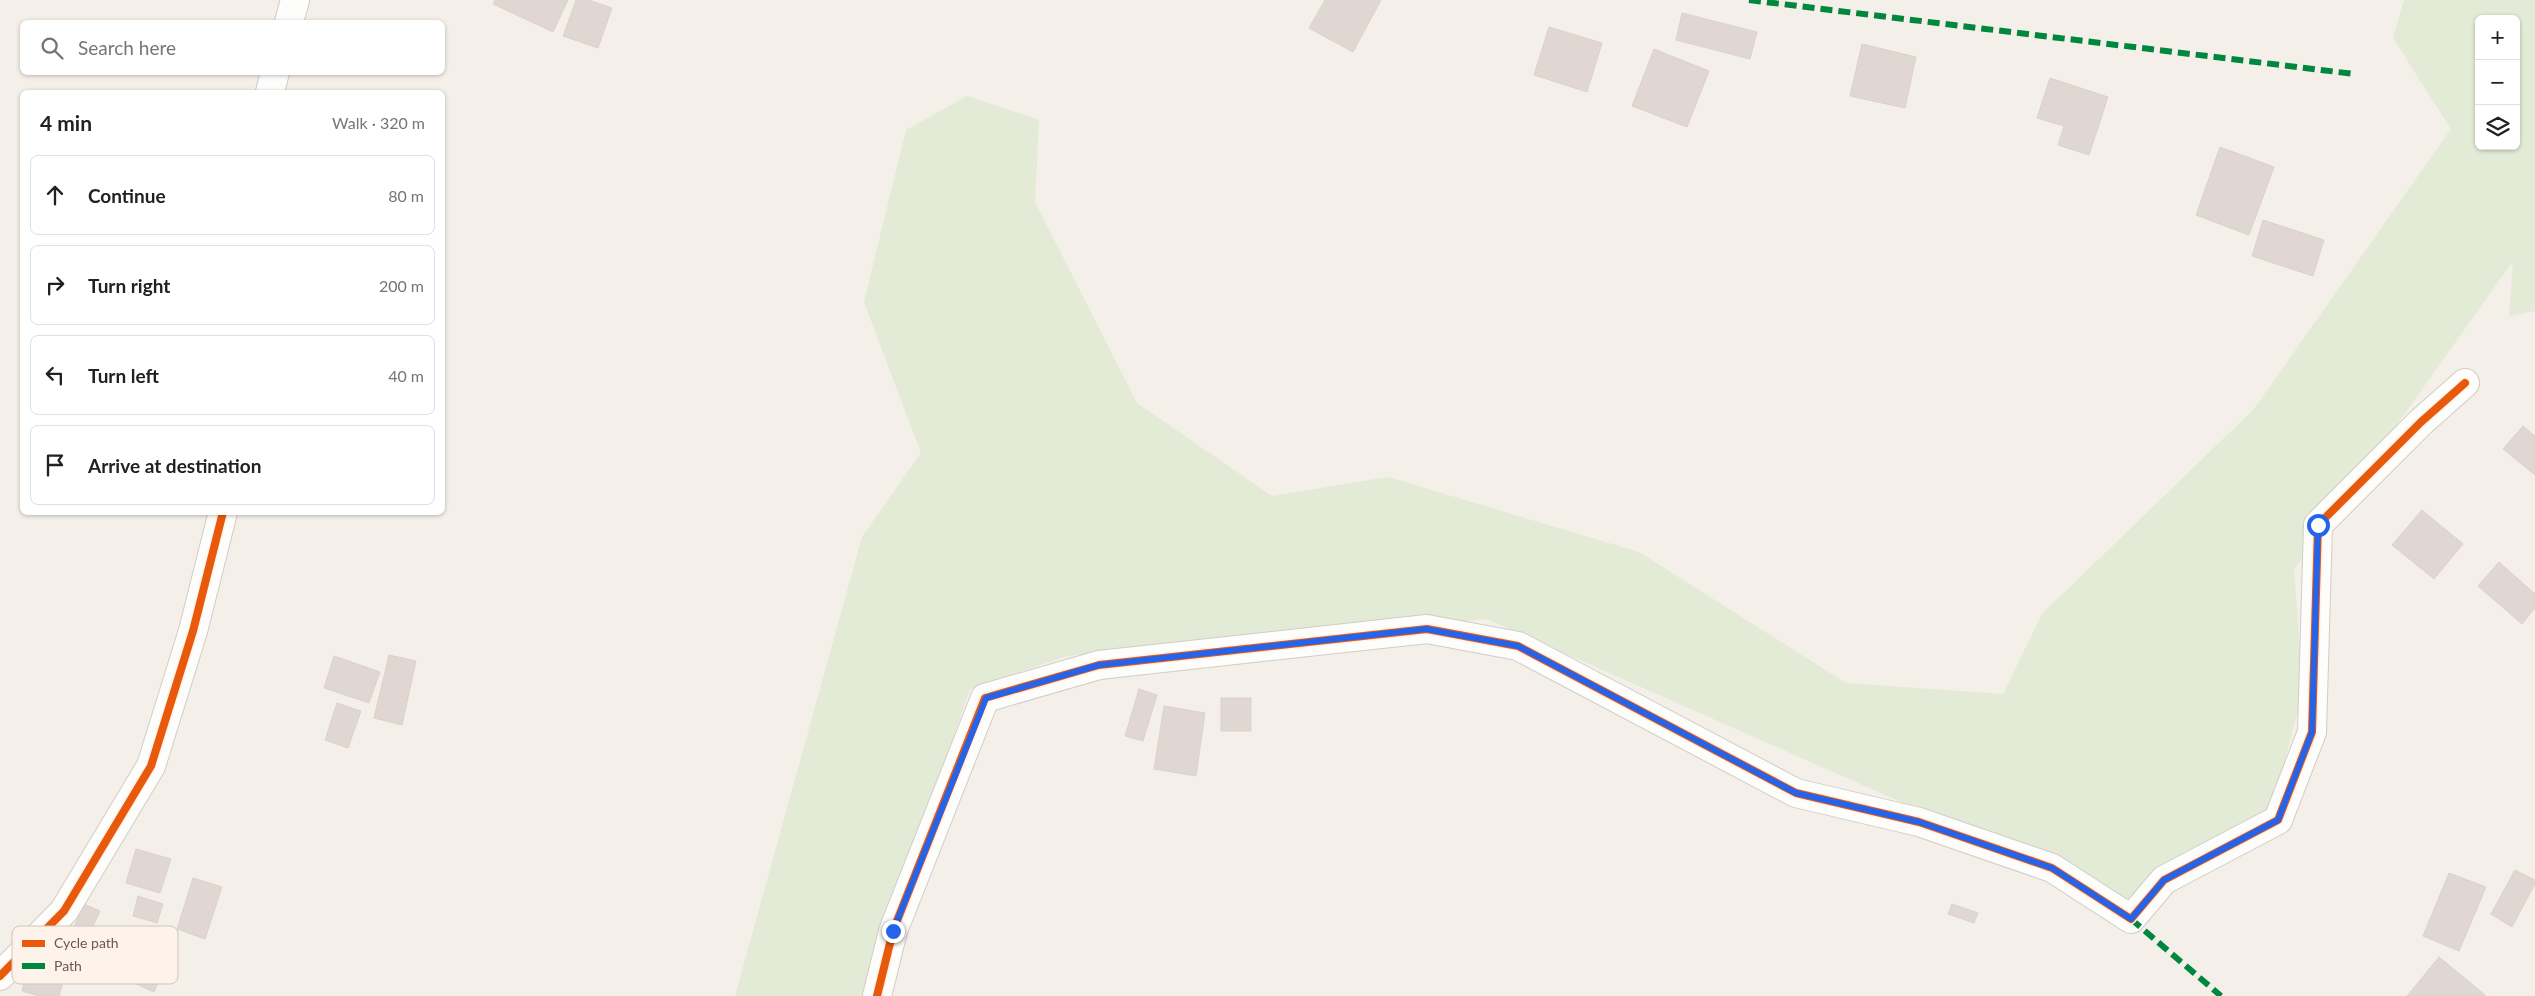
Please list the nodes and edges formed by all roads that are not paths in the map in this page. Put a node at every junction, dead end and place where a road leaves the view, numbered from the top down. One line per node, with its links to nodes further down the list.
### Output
1 (295, 0): 2 (street)
2 (290, 20)
3 (274, 75): 4 (street)
4 (270, 90)
5 (2465, 383): 10 (street)
6 (223, 515): 7 (street)
7 (49, 926)
8 (12, 964): 9 (street)
9 (0, 976)
10 (877, 996)

